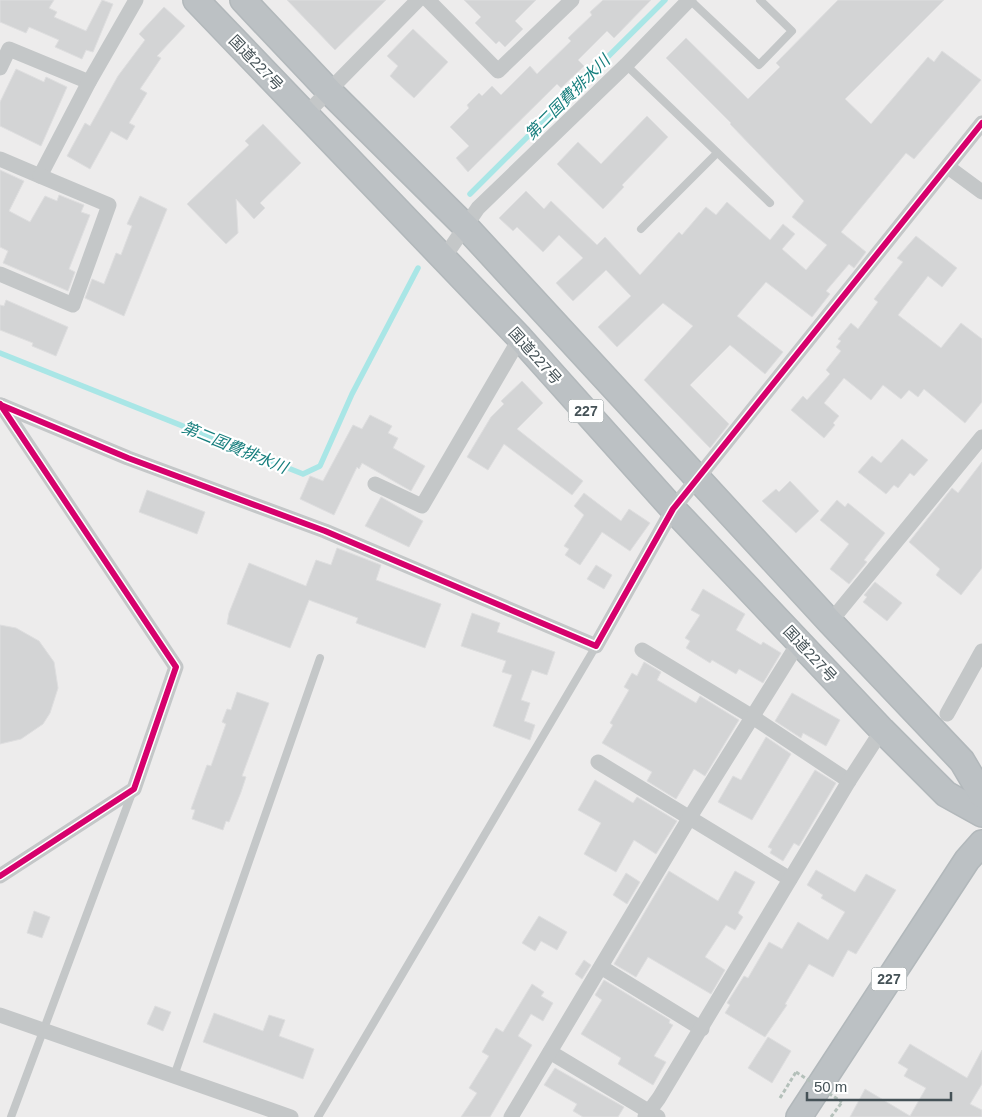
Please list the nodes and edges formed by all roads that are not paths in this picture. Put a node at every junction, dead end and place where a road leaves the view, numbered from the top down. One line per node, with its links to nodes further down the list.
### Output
1 (136, 0): 11 (street)
2 (196, 0): 13 (highway, 国道227号 / 227)
3 (418, 0): 12 (street)
4 (428, 0): 5 (street)
5 (572, 0)
6 (689, 0): 7 (lane); 9 (street)
7 (760, 0)
8 (245, 1): 12 (highway, 227)
9 (626, 65): 15 (lane); 21 (street)
10 (0, 68): 11 (street)
11 (89, 82): 18 (street)
12 (329, 91): 13 (street); 21 (highway, 227)
13 (306, 114): 23 (highway, 国道227号 / 227)
14 (982, 124): 17 (street)
15 (717, 153): 20 (lane); 22 (lane)
16 (0, 159): 18 (street)
17 (948, 167): 19 (street); 28 (street)
18 (40, 176): 24 (street)
19 (982, 192)
20 (770, 203)
21 (466, 227): 23 (street); 28 (highway, 227)
22 (641, 229)
23 (443, 259): 25 (highway, 国道227号 / 227)
24 (0, 274)
25 (520, 338): 29 (street); 30 (highway, 国道227号 / 227)
26 (1, 404): 33 (street); 42 (street)
27 (982, 437): 31 (street)
28 (698, 480): 30 (street); 31 (highway, 227)
29 (375, 484)
30 (673, 509): 32 (highway, 国道227号 / 227); 33 (street)
31 (830, 622): 43 (highway, 227)
32 (799, 642): 38 (street); 39 (highway, 国道227号 / 227)
33 (596, 646): 58 (lane)
34 (642, 650): 38 (street)
35 (982, 651): 37 (street)
36 (320, 658): 54 (lane)
37 (947, 714)
38 (752, 716): 41 (street); 45 (street)
39 (882, 730): 41 (street); 44 (highway, 国道227号 / 227)
40 (598, 762): 45 (street)
41 (849, 781): 48 (street)
42 (134, 789): 47 (street); 51 (lane)
43 (982, 796)
44 (982, 814)
45 (690, 817): 48 (street); 49 (street)
46 (982, 843): 60 (highway, 227)
47 (0, 876)
48 (790, 879): 52 (street)
49 (601, 967): 52 (street); 53 (street)
50 (0, 1015): 51 (street)
51 (43, 1029): 54 (street); 56 (lane)
52 (702, 1029): 55 (street)
53 (550, 1052): 55 (street); 59 (street)
54 (174, 1076): 57 (street)
55 (651, 1115)
56 (11, 1117)
57 (292, 1117)
58 (318, 1117)
59 (511, 1117)
60 (799, 1117)

